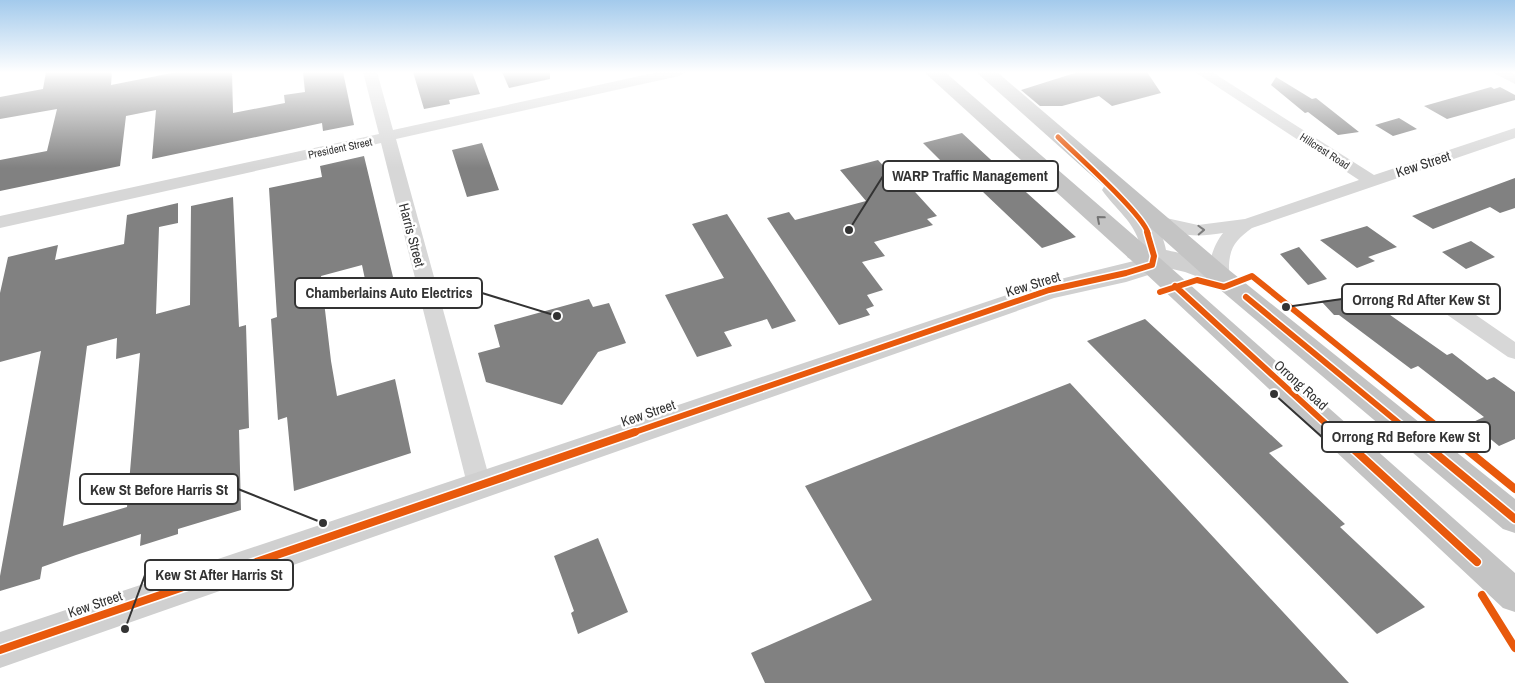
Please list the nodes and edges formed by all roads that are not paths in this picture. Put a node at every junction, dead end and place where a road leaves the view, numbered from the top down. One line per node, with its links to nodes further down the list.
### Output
1 (378, 104): 8 (street, Harris Street)
2 (538, 104): 8 (street, President Street)
3 (970, 104): 13 (highway, Orrong Road, one-way to 3)
4 (1021, 104): 7 (highway)
5 (1251, 104): 9 (street, Hillcrest Road)
6 (1515, 133): 9 (street, Kew Street)
7 (1058, 136): 10 (highway); 13 (street)
8 (386, 138): 11 (street, President Street); 17 (street, Harris Street)
9 (1371, 181): 12 (street, Kew Street)
10 (1157, 221): 12 (street, Kew Street, one-way to 12); 14 (highway)
11 (0, 222)
12 (1247, 224): 14 (street, Kew Street)
13 (1147, 257): 14 (street, Kew Street); 17 (street, Kew Street); 19 (highway, Orrong Road)
14 (1220, 276): 18 (highway)
15 (1430, 293): 16 (street)
16 (1515, 352)
17 (479, 484): 20 (street, Kew Street)
18 (1515, 519)
19 (1515, 596)
20 (0, 650)

